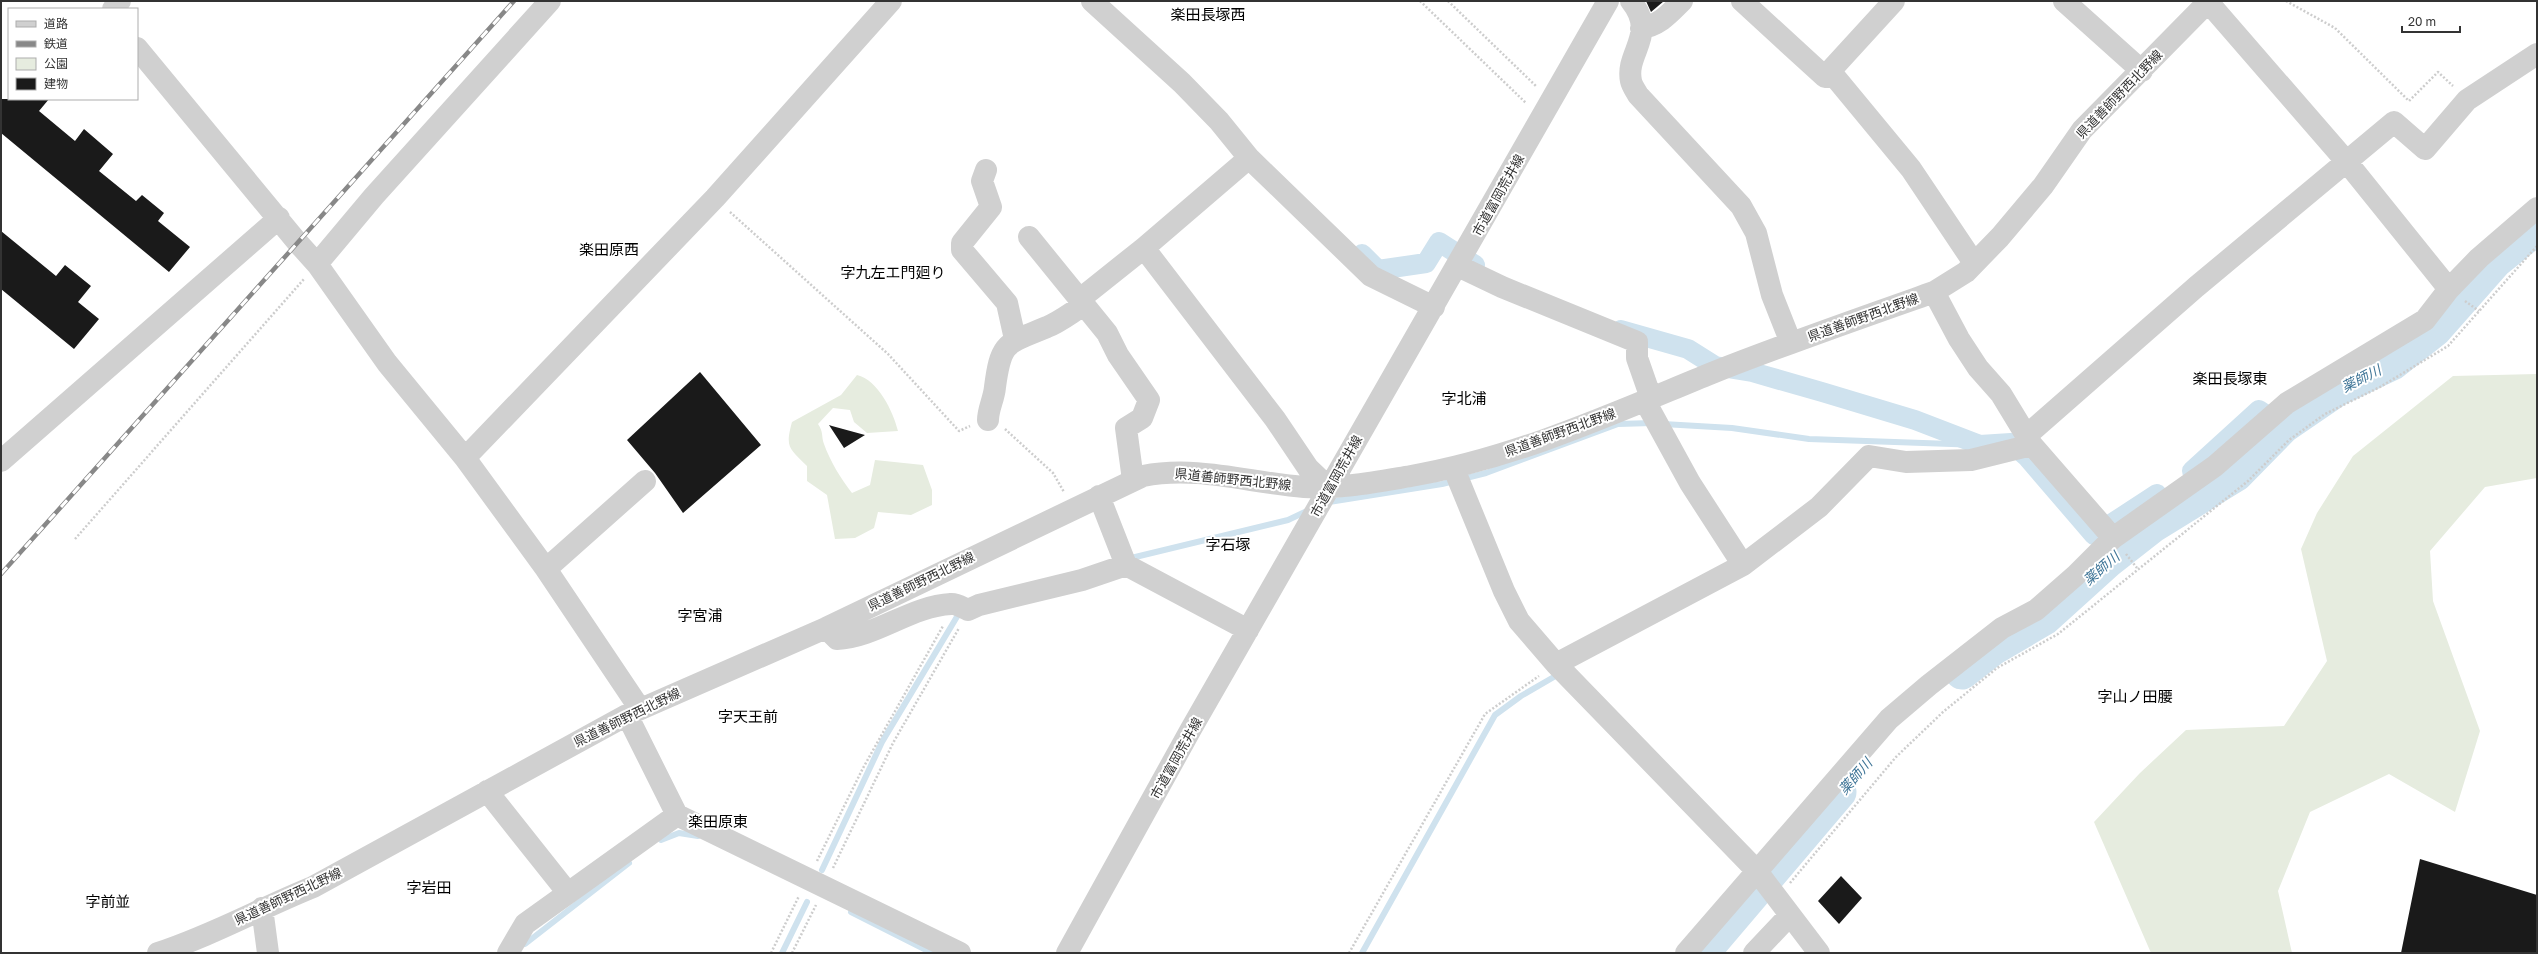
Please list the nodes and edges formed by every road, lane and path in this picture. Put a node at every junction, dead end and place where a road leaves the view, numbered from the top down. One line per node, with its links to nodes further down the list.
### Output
1 (550, 1): 32 (street)
2 (891, 1): 24 (street)
3 (1092, 1): 21 (street)
4 (1420, 1): 20 (path)
5 (1448, 1): 20 (path)
6 (1608, 1): 20 (street, 市道富岡荒井線)
7 (1630, 1): 14 (street)
8 (1682, 1): 14 (street)
9 (1742, 1): 18 (street)
10 (1894, 1): 18 (street)
11 (2064, 1): 17 (street)
12 (2209, 1): 17 (street, 県道善師野西北野線); 22 (street)
13 (2286, 1): 19 (path)
14 (1641, 28): 38 (street)
15 (138, 49): 26 (street)
16 (2537, 54): 19 (street)
17 (2142, 71): 31 (street, 県道善師野西北野線)
18 (1834, 76): 31 (street)
19 (2468, 100): 22 (street)
20 (1546, 109): 30 (street, 市道富岡荒井線)
21 (1249, 158): 29 (street); 36 (street)
22 (2346, 161): 33 (street); 41 (street)
23 (986, 170): 37 (street)
24 (714, 198): 40 (path); 42 (street)
25 (2537, 208): 33 (street)
26 (279, 218): 32 (street); 43 (street)
27 (1029, 237): 35 (street)
28 (2537, 246): 65 (path)
29 (1144, 248): 35 (street); 47 (street)
30 (1462, 260): 36 (street, 市道富岡荒井線); 39 (street)
31 (1974, 263): 34 (street, 県道善師野西北野線)
32 (318, 264): 42 (street); 51 (path)
33 (2449, 289): 50 (street)
34 (1934, 292): 38 (street, 県道善師野西北野線); 41 (street)
35 (1082, 302): 37 (street); 45 (street)
36 (1434, 307): 47 (street, 市道富岡荒井線)
37 (1015, 339): 40 (street)
38 (1792, 343): 39 (street, 県道善師野西北野線)
39 (1648, 399): 44 (street, 県道善師野西北野線); 53 (street)
40 (988, 420): 49 (path)
41 (2024, 444): 50 (street); 53 (street)
42 (465, 458): 54 (street)
43 (1, 461)
44 (1457, 478): 47 (street, 県道善師野西北野線); 58 (street)
45 (1133, 480): 47 (street, 県道善師野西北野線); 48 (street, 県道善師野西北野線)
46 (645, 481): 54 (street)
47 (1329, 488): 57 (street, 市道富岡荒井線)
48 (1099, 496): 49 (street, 県道善師野西北野線); 52 (street)
49 (1073, 509): 56 (street, 県道善師野西北野線)
50 (2113, 538): 62 (street)
51 (75, 539)
52 (1126, 565): 55 (street); 57 (street)
53 (1743, 565): 58 (street)
54 (546, 569): 59 (street)
55 (962, 607): 56 (street); 63 (path); 63 (path)
56 (826, 628): 59 (street, 県道善師野西北野線)
57 (1248, 630): 74 (street, 市道富岡荒井線)
58 (1563, 671): 62 (street); 75 (path)
59 (633, 712): 60 (street, 県道善師野西北野線); 61 (street)
60 (487, 791): 64 (street); 66 (street, 県道善師野西北野線)
61 (677, 815): 63 (street); 64 (street)
62 (1756, 870): 65 (street); 76 (street)
63 (817, 881): 71 (path); 72 (path); 73 (street)
64 (568, 892): 70 (street)
65 (1776, 897): 67 (street)
66 (262, 908): 68 (street, 県道善師野西北野線); 69 (street)
67 (1790, 915): 77 (street); 78 (street)
68 (158, 953)
69 (268, 953)
70 (508, 953)
71 (771, 953)
72 (792, 953)
73 (960, 953)
74 (1067, 953)
75 (1349, 953)
76 (1686, 953)
77 (1754, 953)
78 (1819, 953)

